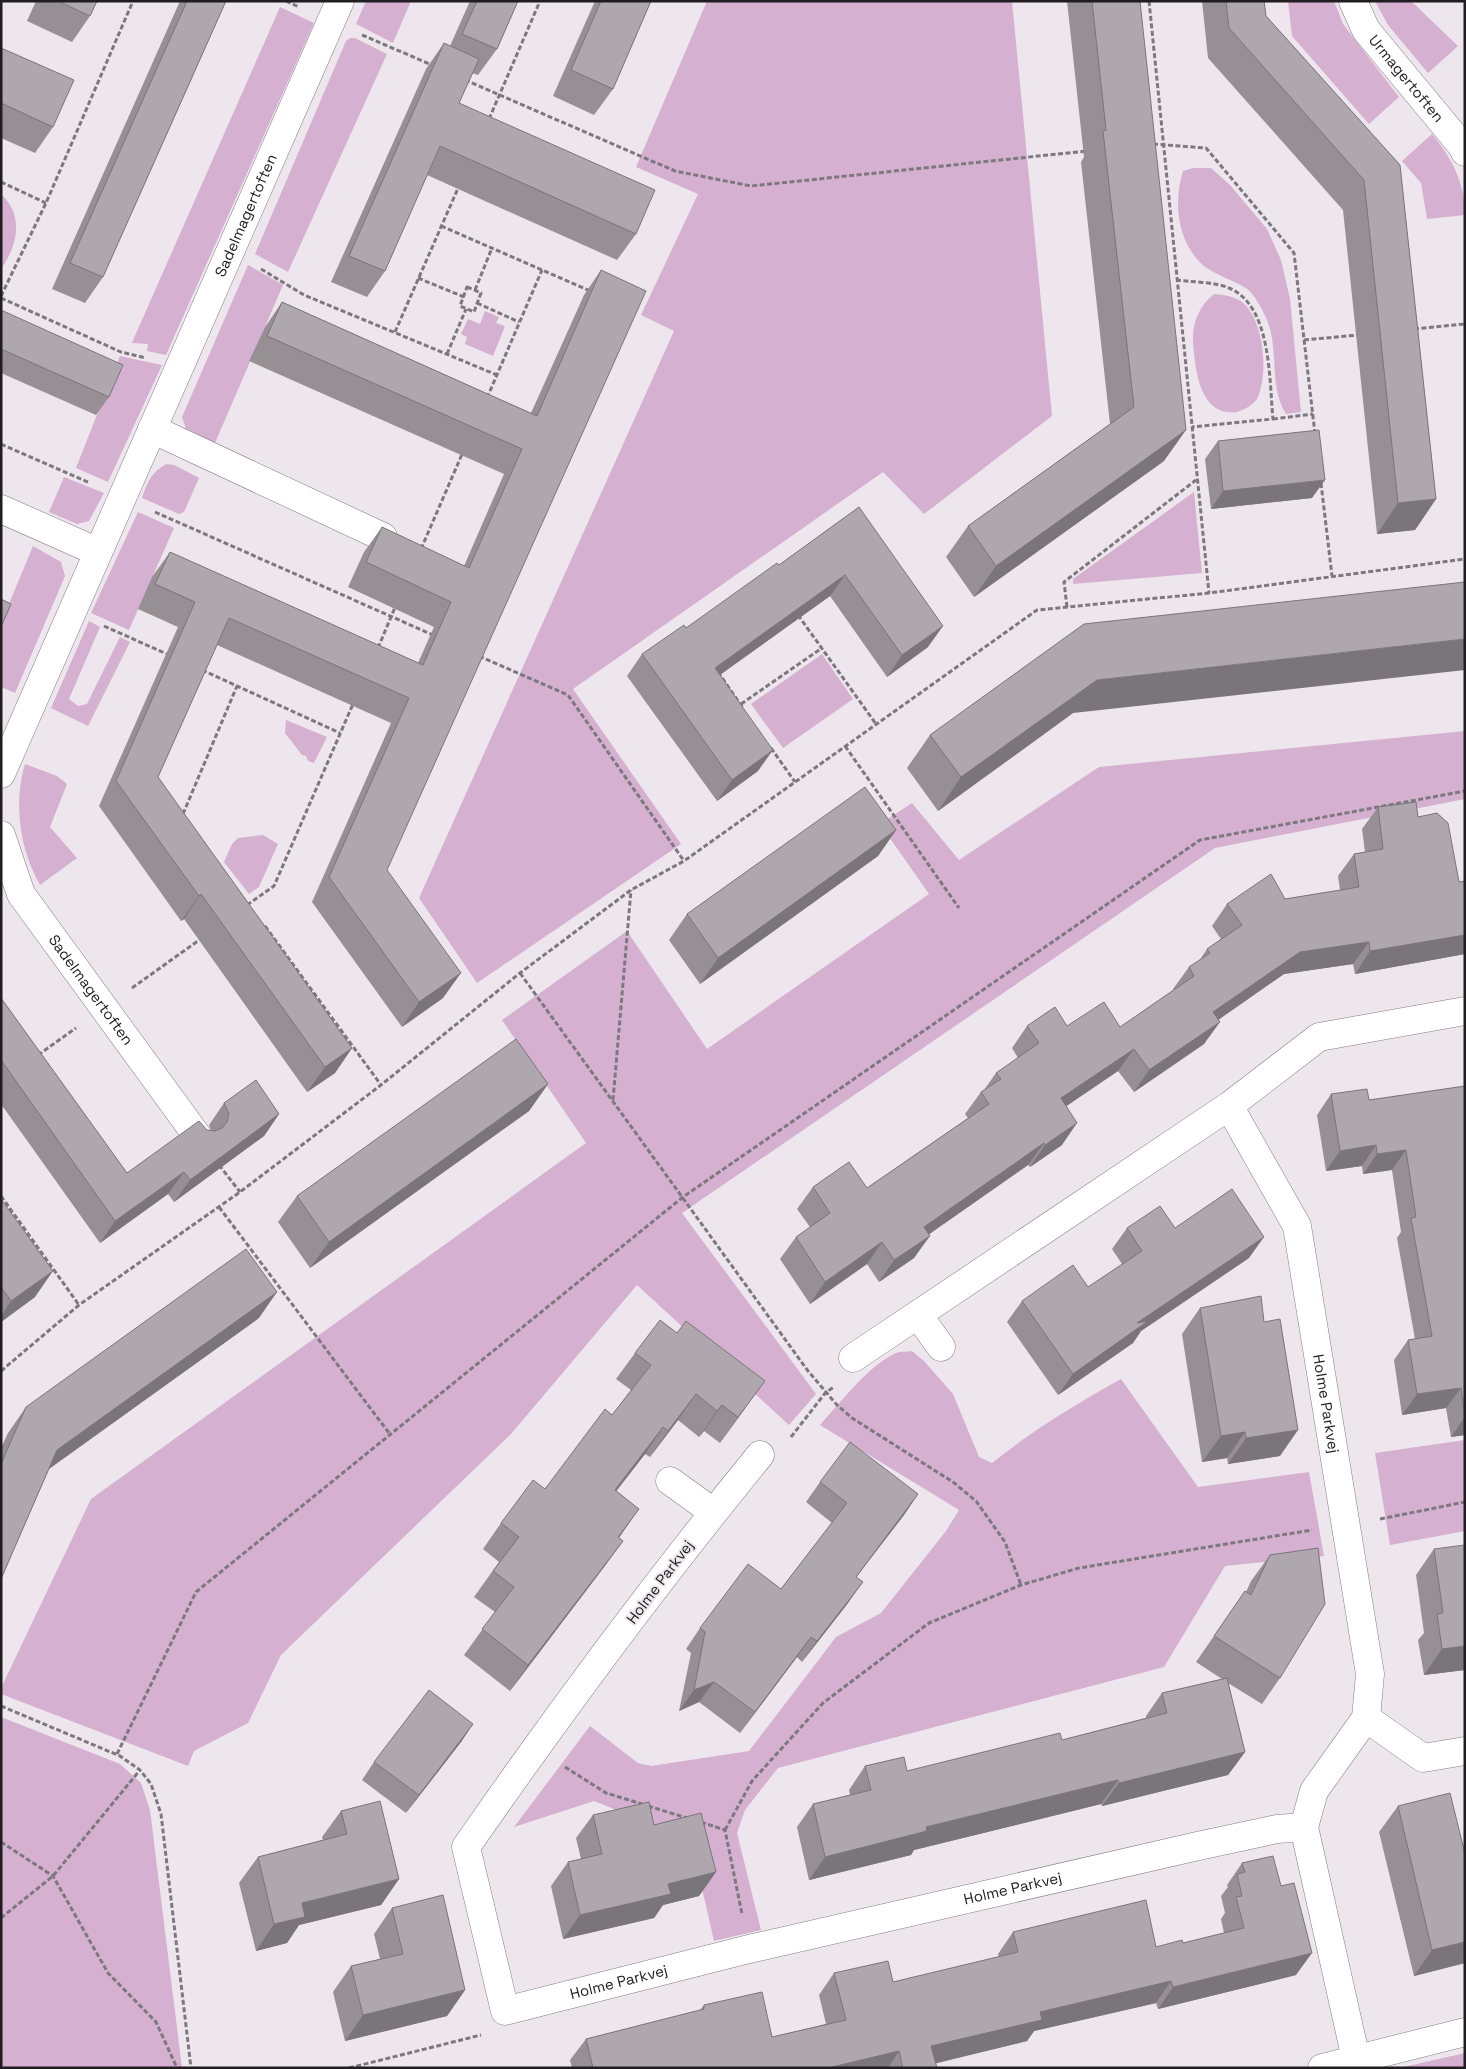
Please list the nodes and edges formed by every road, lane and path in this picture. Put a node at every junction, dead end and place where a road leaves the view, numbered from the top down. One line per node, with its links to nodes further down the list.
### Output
1 (133, 1): 17 (path)
2 (286, 1): 6 (path)
3 (540, 1): 9 (path)
4 (1149, 1): 11 (path)
5 (1353, 1): 14 (street, Urmagertoften)
6 (336, 11): 7 (path); 20 (street, Sadelmagertoften)
7 (438, 68)
8 (464, 79): 9 (path)
9 (500, 94): 10 (path); 13 (path)
10 (488, 121)
11 (1162, 143): 12 (path); 23 (path); 35 (path)
12 (1143, 145)
13 (1094, 150)
14 (1465, 152)
15 (1, 182): 17 (path)
16 (461, 182): 18 (path)
17 (46, 203): 26 (path)
18 (441, 226): 19 (path); 22 (path)
19 (492, 248): 21 (path); 24 (path)
20 (231, 250): 33 (path); 37 (street, Sadelmagertoften)
21 (542, 270): 25 (path); 30 (path)
22 (418, 278): 27 (path); 33 (path)
23 (1176, 280): 41 (path); 42 (path)
24 (475, 290): 27 (path); 28 (path)
25 (592, 292)
26 (1, 297): 37 (path)
27 (464, 297): 29 (path)
28 (477, 303): 29 (path); 30 (path)
29 (466, 309): 36 (path)
30 (520, 322): 38 (path)
31 (1465, 324): 32 (path)
32 (1408, 330)
33 (395, 332): 36 (path)
34 (1361, 334): 35 (path)
35 (1304, 340): 40 (path)
36 (447, 354): 38 (path)
37 (180, 366): 43 (street, Sadelmagertoften)
38 (497, 375): 39 (path)
39 (485, 401)
40 (1313, 414): 41 (path); 44 (path)
41 (1273, 419): 42 (path)
42 (1192, 427): 47 (path)
43 (152, 429): 49 (street, Sadelmagertoften); 51 (street)
44 (1316, 442)
45 (1, 444): 49 (path)
46 (466, 445): 52 (path)
47 (1197, 480): 56 (path); 58 (path)
48 (1321, 480): 55 (path)
49 (122, 498): 53 (street, Sadelmagertoften); 61 (path)
50 (1, 509): 53 (street)
51 (383, 538)
52 (420, 551)
53 (98, 552): 60 (street, Sadelmagertoften)
54 (1465, 559): 55 (path)
55 (1332, 576): 56 (path)
56 (1209, 593): 58 (path)
57 (398, 600): 61 (path)
58 (1067, 607): 73 (path)
59 (793, 608): 63 (path)
60 (72, 612): 66 (path); 77 (street, Sadelmagertoften)
61 (391, 617): 62 (path); 64 (path)
62 (435, 636)
63 (822, 648): 71 (path); 73 (path)
64 (376, 652)
65 (471, 652): 82 (path)
66 (176, 659)
67 (713, 664): 71 (path)
68 (194, 667): 69 (path)
69 (237, 686): 74 (path); 80 (path)
70 (356, 697): 74 (path)
71 (741, 704): 72 (path)
72 (746, 712)
73 (876, 724): 76 (path)
74 (340, 733): 85 (path)
75 (768, 743): 78 (path)
76 (845, 746): 78 (path); 86 (path)
77 (1, 774)
78 (795, 782): 82 (path)
79 (1465, 791): 100 (path)
80 (188, 822)
81 (1, 835): 92 (street, Sadelmagertoften)
82 (684, 861): 83 (path)
83 (631, 890): 91 (path); 96 (path)
84 (243, 896): 85 (path)
85 (249, 904): 87 (path); 88 (path)
86 (959, 908)
87 (240, 910)
88 (254, 912)
89 (260, 920): 95 (path)
90 (208, 933): 92 (path)
91 (520, 973): 95 (path); 96 (path)
92 (104, 1008): 94 (path); 98 (street, Sadelmagertoften)
93 (1465, 1011): 97 (street)
94 (33, 1059)
95 (381, 1085): 101 (path)
96 (612, 1101): 100 (path)
97 (1229, 1106): 103 (street); 113 (street, Holme Parkvej)
98 (198, 1137)
99 (1, 1196): 102 (path)
100 (683, 1197): 107 (path); 108 (path)
101 (219, 1207): 102 (path); 108 (path)
102 (79, 1304): 106 (path)
103 (918, 1315): 104 (street); 105 (street)
104 (941, 1348)
105 (853, 1358): 107 (path)
106 (1, 1371)
107 (826, 1392): 109 (path); 114 (path)
108 (389, 1433): 119 (path)
109 (760, 1455): 112 (street, Holme Parkvej)
110 (670, 1481): 112 (street)
111 (1465, 1502): 113 (path)
112 (713, 1512): 117 (street, Holme Parkvej)
113 (1345, 1525): 114 (path); 116 (street, Holme Parkvej)
114 (1021, 1585): 124 (path)
115 (1, 1706): 119 (path)
116 (1366, 1718): 118 (street); 123 (street)
117 (535, 1748): 121 (path); 129 (street, Holme Parkvej)
118 (1465, 1751)
119 (117, 1754): 120 (path)
120 (140, 1770): 126 (path); 133 (path)
121 (688, 1818)
122 (697, 1821): 124 (path)
123 (1304, 1827): 128 (street, Holme Parkvej); 131 (street)
124 (725, 1830): 128 (path)
125 (1, 1842): 126 (path)
126 (52, 1876): 127 (path); 132 (path)
127 (1, 1918)
128 (749, 1949): 129 (street, Holme Parkvej)
129 (506, 2010): 134 (path)
130 (1465, 2032): 131 (street)
131 (1356, 2059): 135 (street)
132 (177, 2068)
133 (191, 2068)
134 (350, 2068)
135 (1322, 2068)

